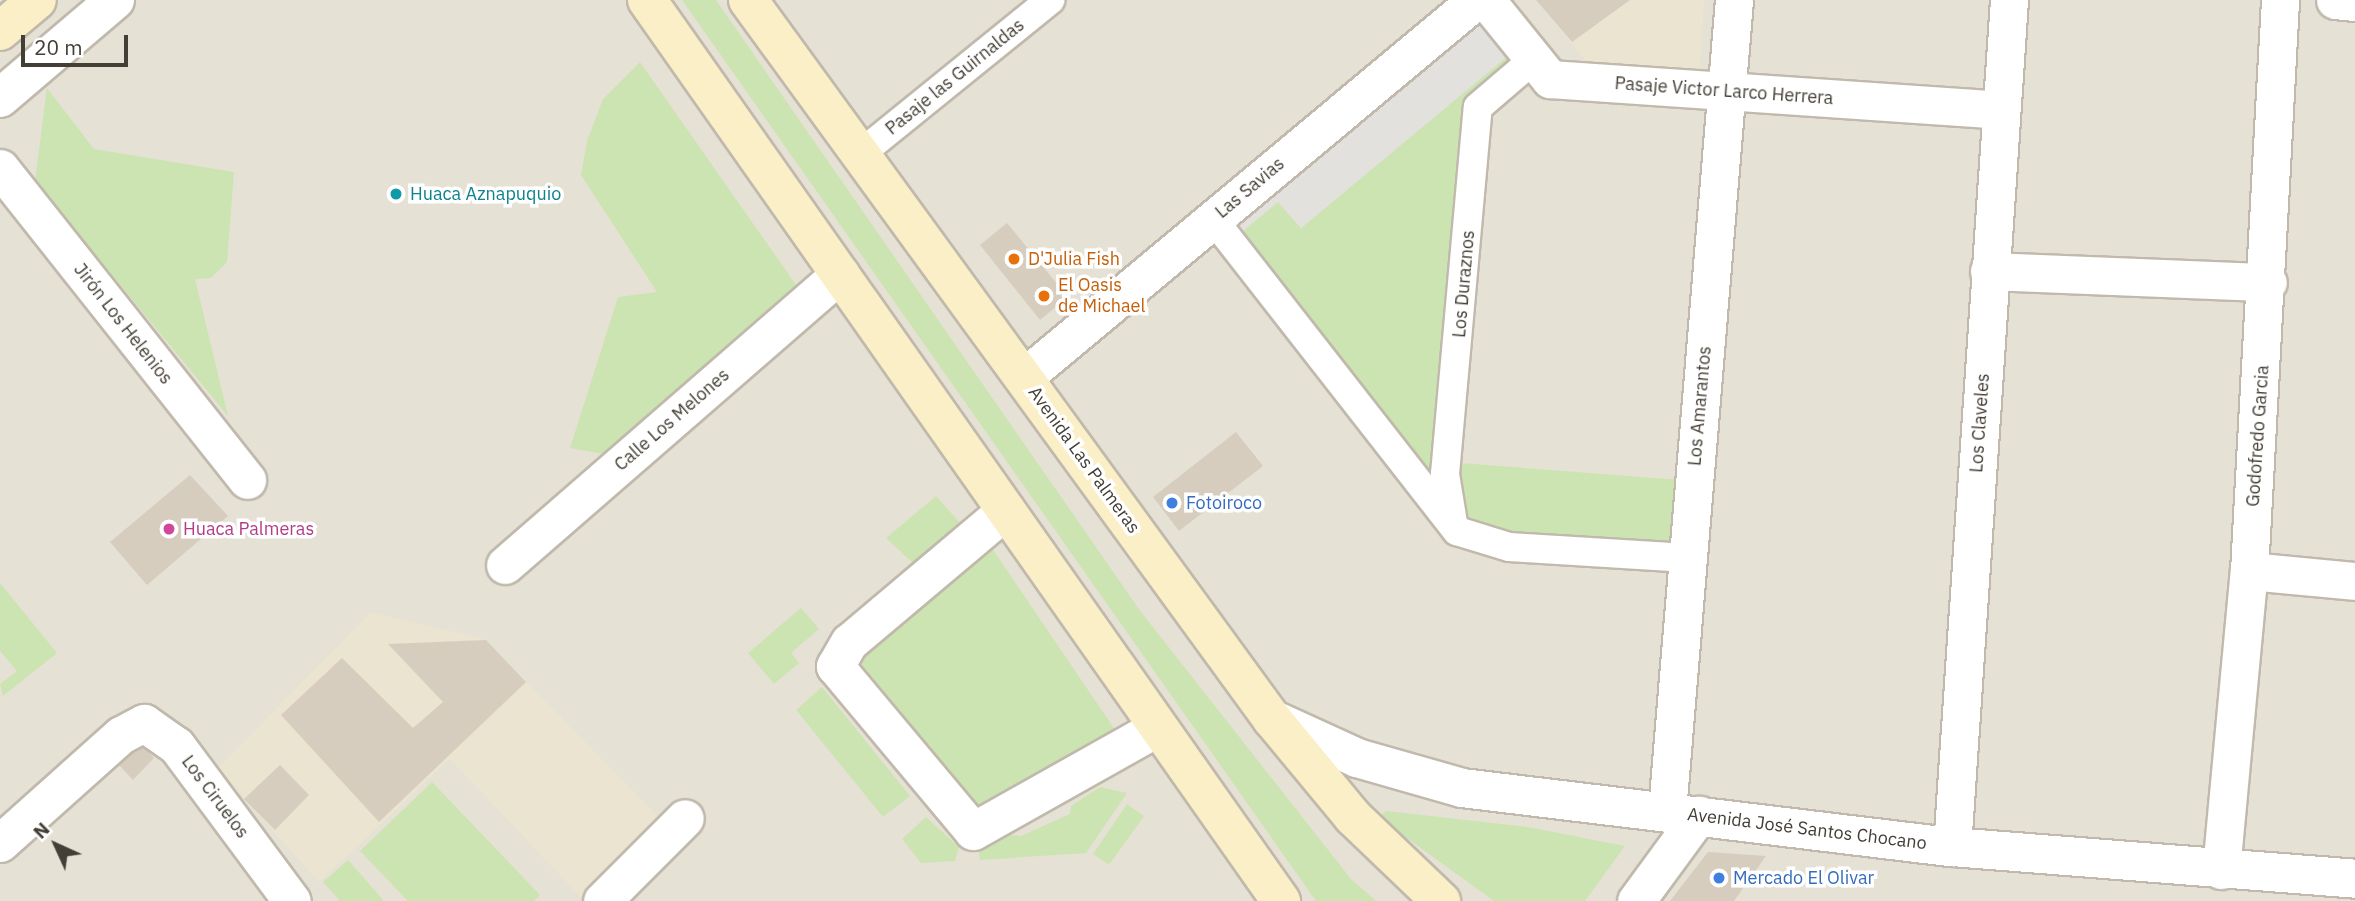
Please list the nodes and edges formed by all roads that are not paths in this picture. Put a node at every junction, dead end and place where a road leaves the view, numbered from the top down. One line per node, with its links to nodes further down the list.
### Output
1 (37, 0): 13 (main road)
2 (115, 0): 16 (street)
3 (647, 0): 22 (main road)
4 (748, 0): 18 (main road, Avenida Las Palmeras)
5 (1050, 0): 18 (street, Pasaje las Guirnaldas)
6 (1476, 0): 20 (street, Las Savias)
7 (1486, 0): 14 (street, Pasaje Victor Larco Herrera)
8 (1734, 0): 15 (street, Los Amarantos)
9 (2009, 0): 17 (street, Los Claveles)
10 (2280, 0): 23 (street, Godofredo Garcia)
11 (2335, 0): 12 (street)
12 (2355, 2)
13 (0, 31)
14 (1534, 59): 15 (street, Pasaje Victor Larco Herrera); 27 (street, Los Duraznos)
15 (1726, 91): 17 (street, Pasaje Victor Larco Herrera); 28 (street, Los Amarantos)
16 (0, 98)
17 (2000, 110): 21 (street, Los Claveles)
18 (860, 154): 24 (main road, Avenida Las Palmeras)
19 (0, 168): 25 (street, Jirón Los Helenios)
20 (1213, 219): 24 (street, Las Savias); 27 (street)
21 (1989, 271): 23 (street); 37 (street, Los Claveles)
22 (839, 274): 26 (main road); 29 (street, Calle Los Melones)
23 (2268, 282): 30 (street, Godofredo Garcia)
24 (1024, 377): 32 (main road, Avenida Las Palmeras)
25 (247, 480)
26 (1006, 510): 33 (main road); 33 (street)
27 (1457, 531): 28 (street)
28 (1688, 558): 34 (street, Los Amarantos)
29 (505, 565)
30 (2249, 571): 31 (street); 38 (street, Godofredo Garcia)
31 (2355, 581)
32 (1272, 719): 34 (street, Avenida José Santos Chocano); 43 (main road, Avenida Las Palmeras)
33 (1158, 727): 42 (main road)
34 (1683, 813): 37 (street, Avenida José Santos Chocano); 44 (street)
35 (685, 818): 41 (street)
36 (0, 843): 40 (street, Los Ciruelos)
37 (1952, 847): 38 (street, Avenida José Santos Chocano)
38 (2221, 870): 39 (street, Avenida José Santos Chocano)
39 (2355, 879)
40 (292, 901)
41 (602, 901)
42 (1280, 901)
43 (1441, 901)
44 (1636, 901)

